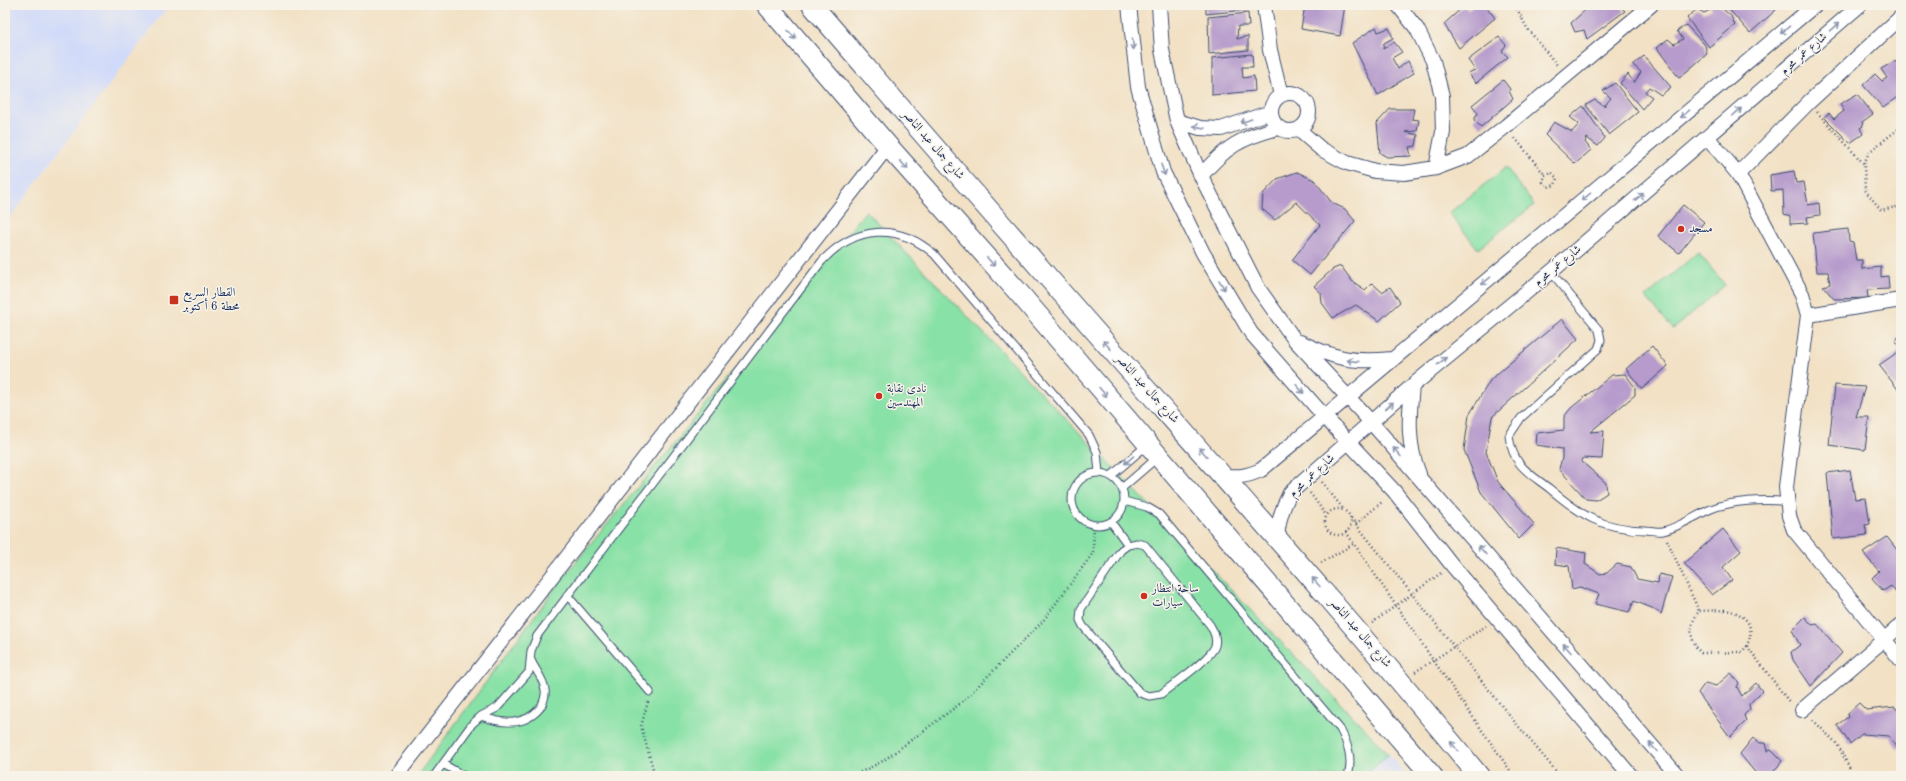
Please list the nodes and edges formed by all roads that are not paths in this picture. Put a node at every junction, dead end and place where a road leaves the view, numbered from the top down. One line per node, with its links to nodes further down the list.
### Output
1 (767, 5): 17 (main road, one-way to 17)
2 (812, 5): 21 (main road, شارع جمال عبد الناصر)
3 (1129, 5): 30 (street, one-way to 30)
4 (1159, 5): 13 (street)
5 (1264, 5): 11 (street)
6 (1398, 5): 18 (street)
7 (1815, 5): 27 (street, one-way to 27)
8 (1860, 5): 16 (street, شارع عَمر محرم, one-way to 8)
9 (1649, 6): 18 (street)
10 (1901, 17): 19 (street)
11 (1281, 95): 12 (street); 15 (street)
12 (1271, 112): 13 (street, one-way to 13); 14 (street)
13 (1177, 121): 20 (street)
14 (1278, 128): 15 (street); 20 (street)
15 (1299, 130): 18 (street)
16 (1708, 138): 19 (street); 22 (street, شارع عَمر محرم, one-way to 16)
17 (888, 146): 23 (main road, one-way to 23); 53 (street)
18 (1436, 168)
19 (1738, 174): 25 (street)
20 (1201, 176): 26 (street)
21 (1040, 268): 23 (main road); 35 (main road, شارع جمال عبد الناصر, one-way to 21)
22 (1550, 272): 28 (street, شارع عَمر محرم, one-way to 22); 40 (lane)
23 (1019, 293): 33 (main road, one-way to 33)
24 (1901, 300): 25 (street)
25 (1808, 316): 40 (street)
26 (1294, 339): 27 (street, one-way to 26); 29 (street)
27 (1392, 359): 29 (street)
28 (1412, 386): 31 (street, شارع عَمر محرم, one-way to 28); 37 (street)
29 (1346, 397): 30 (street); 31 (street)
30 (1324, 416): 32 (street); 35 (street)
31 (1371, 422): 32 (street, شارع عَمر محرم); 37 (street, one-way to 31)
32 (1348, 441): 42 (street, شارع عَمر محرم); 59 (street)
33 (1153, 451): 36 (lane, one-way to 36); 38 (lane); 57 (main road)
34 (1099, 473): 36 (lane); 41 (lane); 44 (lane)
35 (1223, 475): 42 (main road, شارع جمال عبد الناصر)
36 (1111, 476): 38 (lane)
37 (1422, 481): 60 (street, one-way to 37)
38 (1122, 488): 39 (lane)
39 (1124, 501): 41 (lane); 56 (lane)
40 (1786, 501): 46 (street)
41 (1111, 522): 43 (lane)
42 (1277, 538): 58 (main road, شارع جمال عبد الناصر, one-way to 42)
43 (1128, 544): 43 (lane)
44 (568, 595): 47 (lane); 49 (lane)
45 (1901, 625): 46 (street)
46 (1884, 639): 48 (street); 50 (street)
47 (530, 658): 51 (lane); 51 (lane)
48 (1901, 660)
49 (650, 692)
50 (1802, 710)
51 (481, 716): 52 (lane)
52 (442, 764): 54 (lane); 55 (lane)
53 (396, 776)
54 (434, 776)
55 (464, 776)
56 (1348, 776)
57 (1432, 776)
58 (1478, 776)
59 (1631, 776)
60 (1678, 776)

